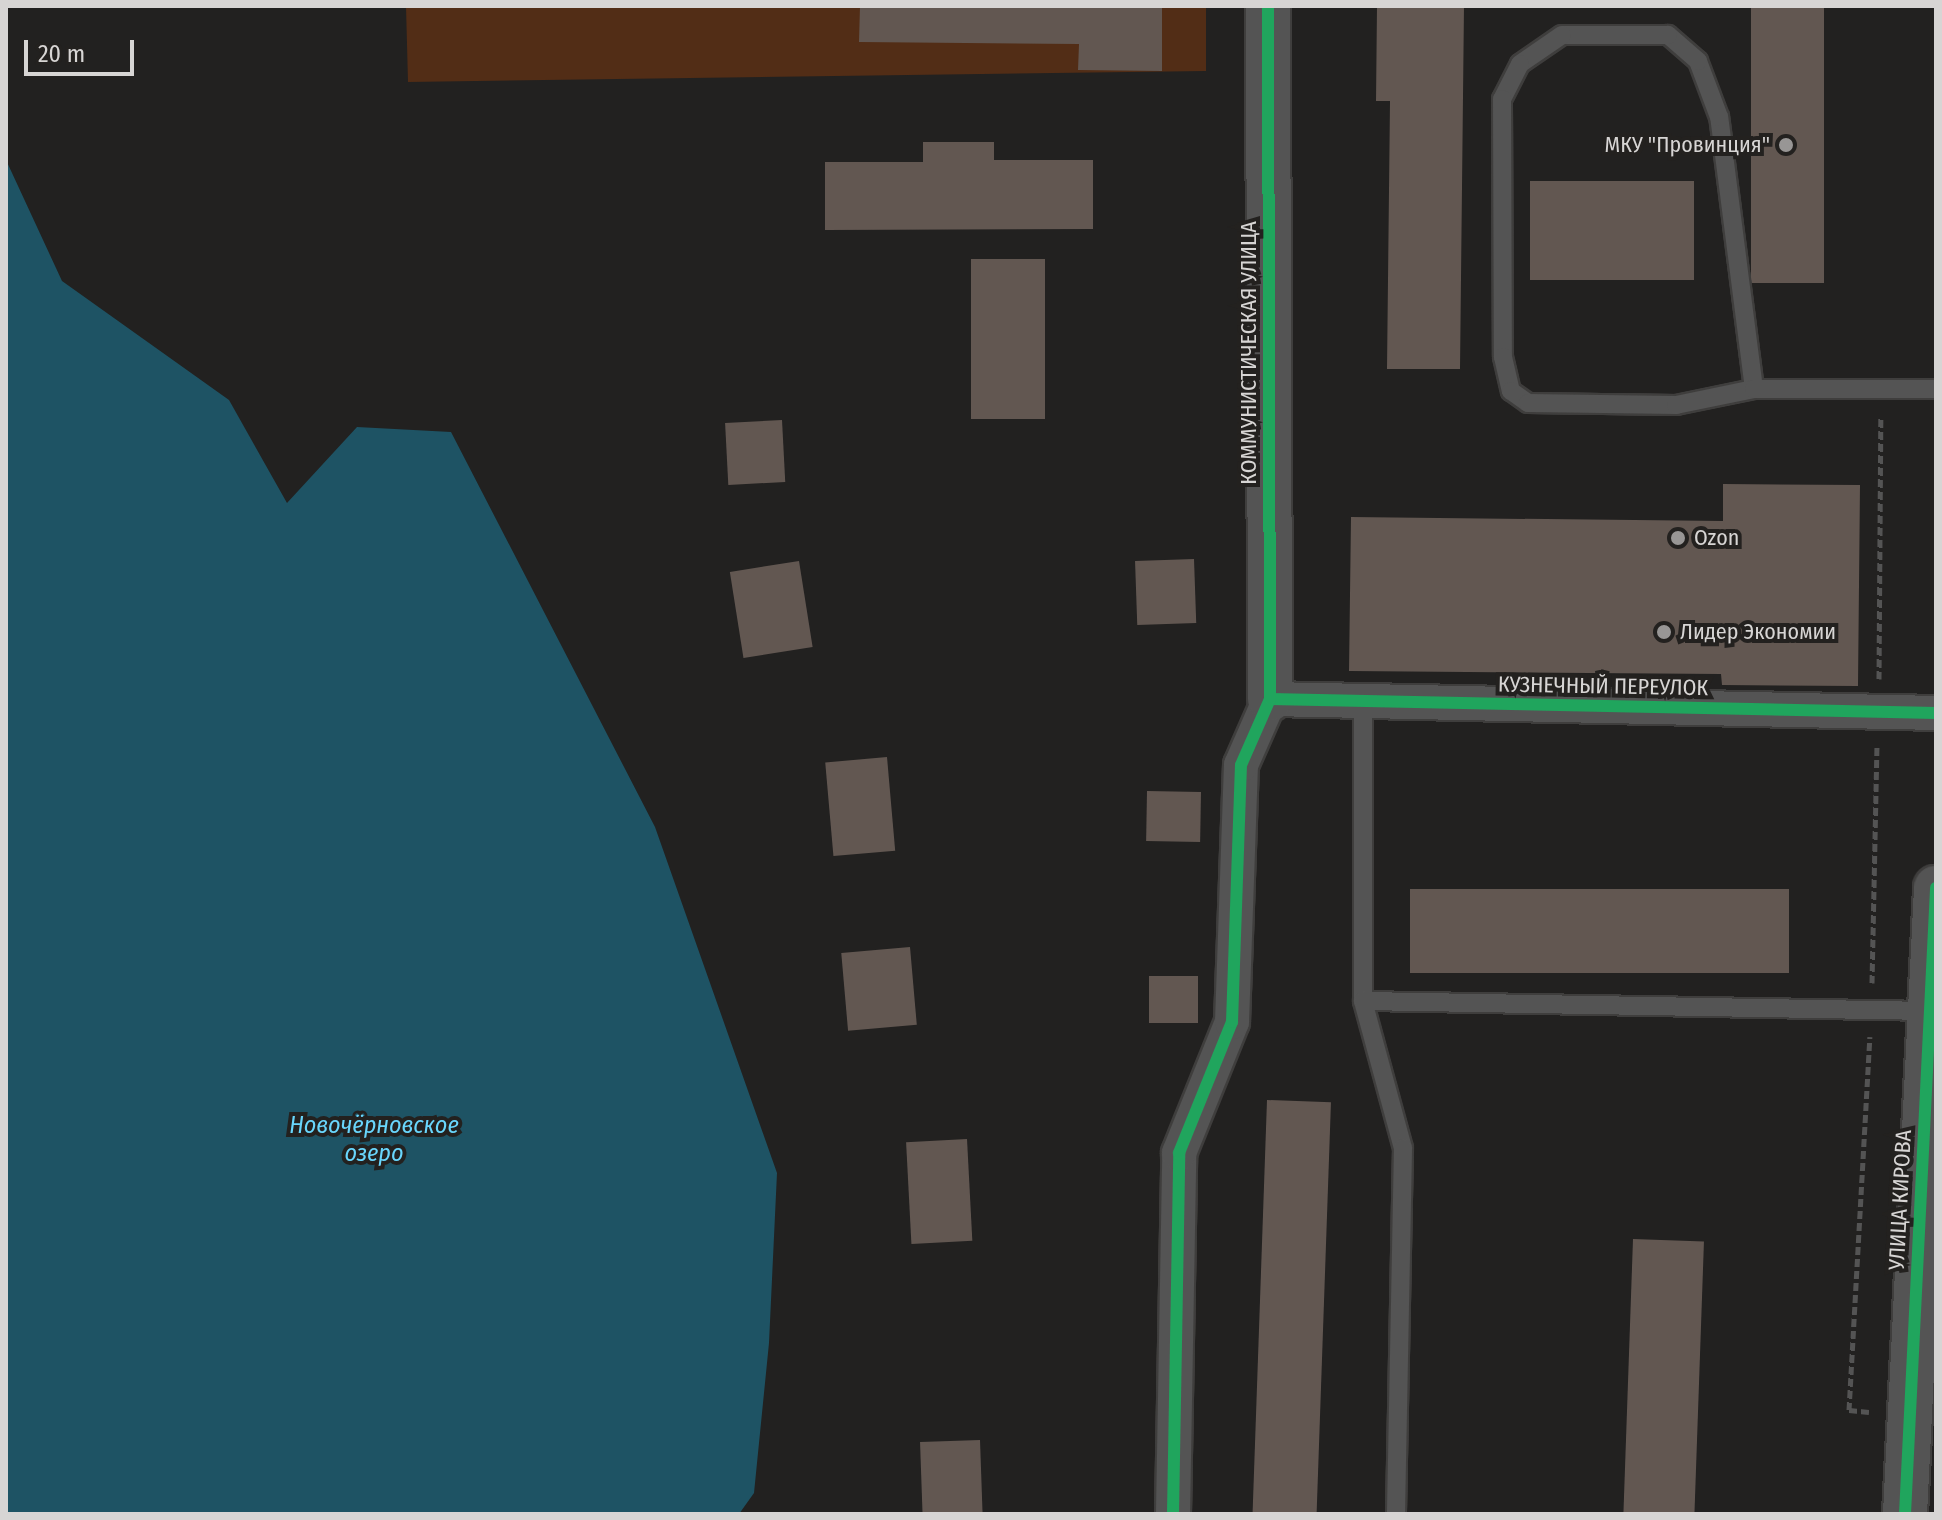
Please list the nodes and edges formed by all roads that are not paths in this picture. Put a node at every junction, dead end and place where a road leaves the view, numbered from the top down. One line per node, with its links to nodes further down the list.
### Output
1 (1268, 6): 4 (street, КОММУНИСТИЧЕСКАЯ УЛИЦА)
2 (1754, 389): 2 (lane); 3 (lane)
3 (1936, 389)
4 (1270, 699): 5 (street, КУЗНЕЧНЫЙ ПЕРЕУЛОК); 11 (street)
5 (1363, 701): 6 (street, КУЗНЕЧНЫЙ ПЕРЕУЛОК); 8 (lane)
6 (1936, 713)
7 (1936, 888): 9 (street, УЛИЦА КИРОВА)
8 (1363, 1001): 9 (lane); 12 (lane)
9 (1933, 1011): 10 (street, УЛИЦА КИРОВА)
10 (1919, 1401): 13 (street, УЛИЦА КИРОВА)
11 (1173, 1514)
12 (1396, 1514)
13 (1905, 1514)

